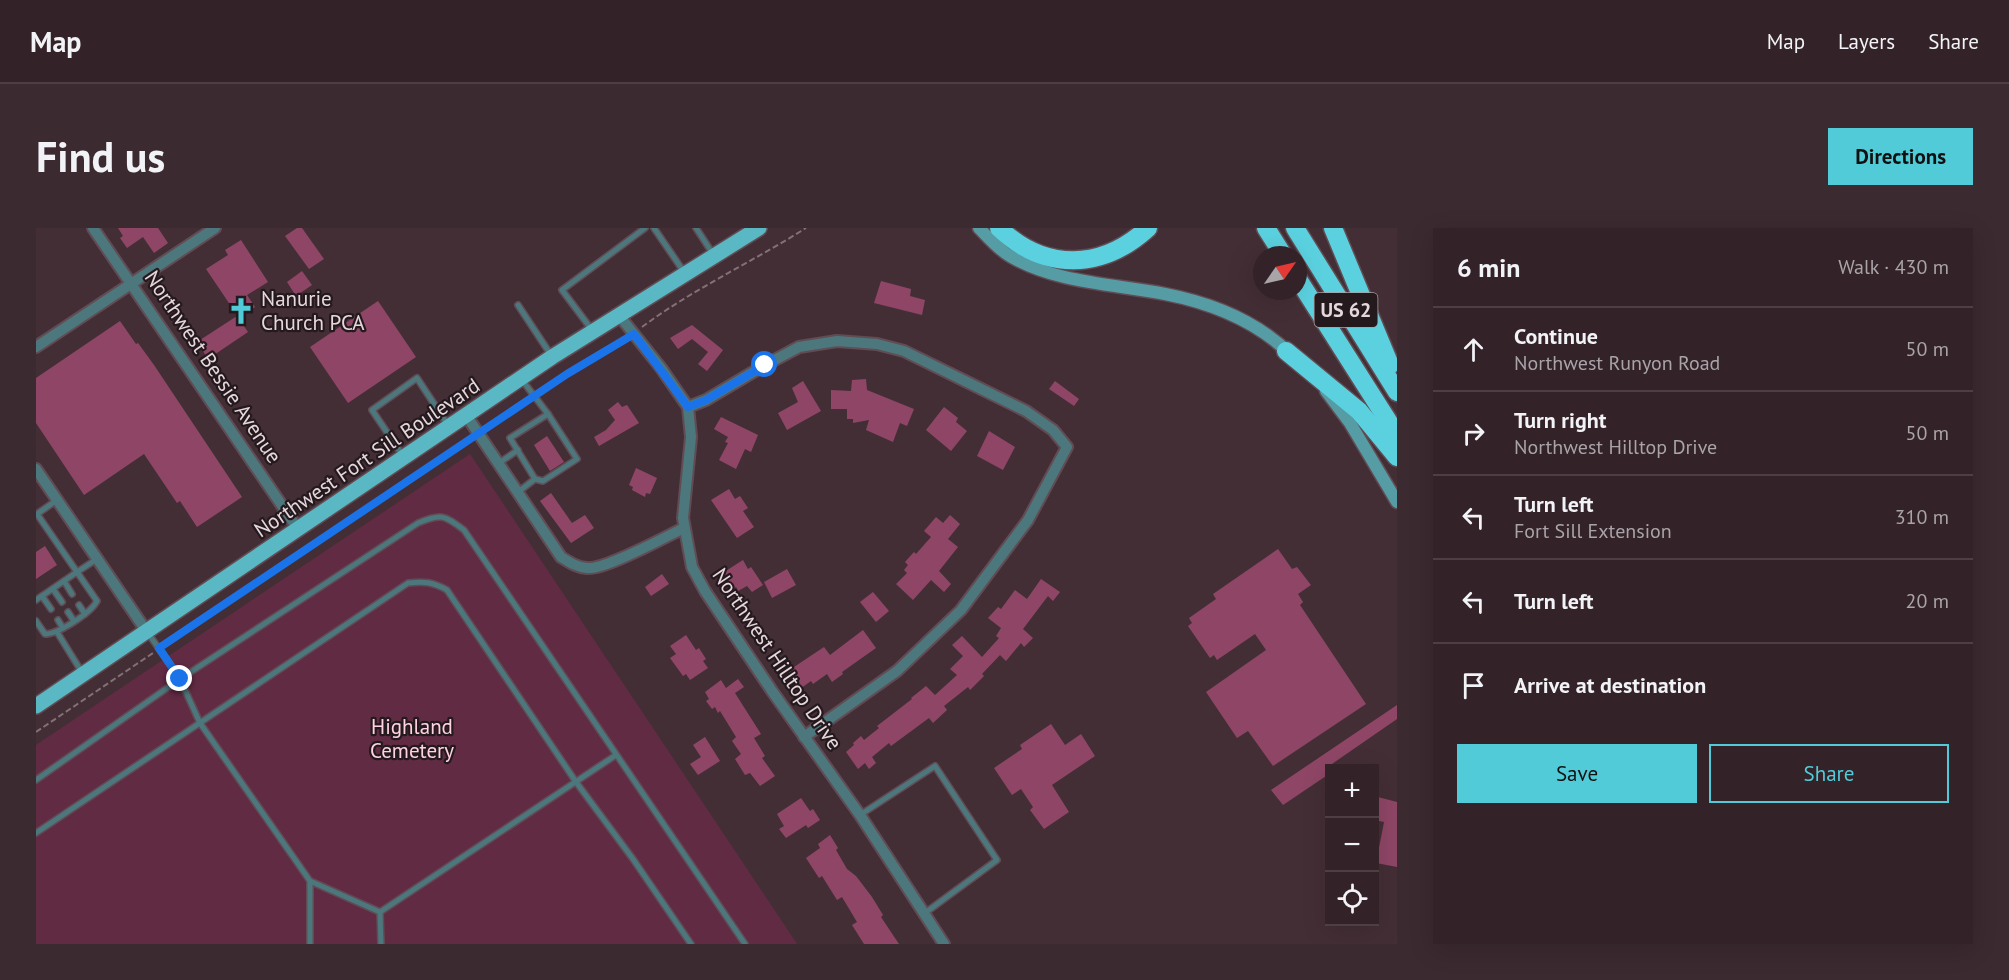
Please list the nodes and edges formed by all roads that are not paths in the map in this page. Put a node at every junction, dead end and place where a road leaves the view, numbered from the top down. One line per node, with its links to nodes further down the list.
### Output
1 (93, 228): 17 (street, Northwest Bessie Avenue)
2 (215, 228): 17 (street)
3 (645, 228): 21 (lane)
4 (654, 228): 16 (lane)
5 (696, 228): 15 (lane)
6 (747, 228): 15 (main road, Northwest Fort Sill Boulevard)
7 (759, 228): 15 (main road, Northwest Fort Sill Boulevard)
8 (980, 228): 23 (street)
9 (999, 228): 10 (highway)
10 (1148, 228)
11 (1266, 228): 14 (highway)
12 (1295, 228): 27 (highway, US 62)
13 (1333, 228): 26 (highway)
14 (1277, 246)
15 (720, 253): 16 (main road, Northwest Fort Sill Boulevard)
16 (685, 274): 20 (main road, Northwest Fort Sill Boulevard)
17 (132, 282): 22 (street); 44 (street, Northwest Bessie Avenue)
18 (1307, 293): 32 (highway, US 62)
19 (518, 305): 24 (lane)
20 (618, 314): 21 (main road, Northwest Fort Sill Boulevard); 28 (street)
21 (592, 331): 24 (main road, Northwest Fort Sill Boulevard)
22 (36, 347)
23 (1286, 351): 35 (highway); 41 (street)
24 (552, 357): 25 (main road, Northwest Fort Sill Boulevard)
25 (521, 378): 29 (main road, Northwest Fort Sill Boulevard); 30 (lane)
26 (1397, 381)
27 (1397, 392)
28 (688, 407): 43 (street, Northwest Hilltop Drive); 67 (street)
29 (466, 414): 31 (main road, Northwest Fort Sill Boulevard); 36 (street)
30 (548, 414): 33 (lane); 38 (lane)
31 (448, 426): 34 (main road, Northwest Fort Sill Boulevard); 34 (lane)
32 (1397, 435)
33 (518, 450): 36 (lane); 38 (lane)
34 (404, 457): 44 (main road, Northwest Fort Sill Boulevard)
35 (1397, 457)
36 (498, 463): 39 (street)
37 (36, 469): 40 (street)
38 (536, 479): 39 (lane)
39 (518, 492): 43 (street)
40 (57, 500): 42 (lane); 45 (street)
41 (1397, 502)
42 (37, 515): 46 (lane)
43 (684, 528): 67 (street, Northwest Hilltop Drive)
44 (298, 529): 62 (main road, Northwest Fort Sill Boulevard)
45 (97, 558): 46 (lane); 62 (street)
46 (78, 572): 47 (lane); 56 (lane)
47 (64, 581): 48 (lane); 49 (lane)
48 (53, 589): 50 (lane); 52 (lane)
49 (72, 594)
50 (42, 596): 51 (lane); 54 (lane)
51 (36, 600)
52 (62, 602)
53 (80, 605): 56 (lane)
54 (51, 609)
55 (68, 612): 59 (lane)
56 (85, 614): 59 (lane)
57 (57, 620): 60 (lane)
58 (36, 621): 61 (lane)
59 (74, 621): 60 (lane)
60 (63, 628): 61 (lane)
61 (57, 632): 63 (lane)
62 (147, 632): 63 (main road, Northwest Fort Sill Boulevard); 64 (lane)
63 (84, 674): 65 (main road, Northwest Fort Sill Boulevard)
64 (180, 679): 66 (lane); 68 (lane); 69 (lane)
65 (36, 706)
66 (200, 723): 70 (lane); 72 (lane); 73 (lane)
67 (804, 737): 71 (street, Northwest Hilltop Drive)
68 (615, 755): 70 (lane); 79 (lane)
69 (36, 780)
70 (576, 782): 74 (lane); 78 (lane)
71 (860, 815): 75 (street, Northwest Hilltop Drive); 75 (lane)
72 (36, 833)
73 (310, 881): 74 (lane); 76 (lane)
74 (380, 912): 77 (lane)
75 (925, 913): 80 (street, Northwest Hilltop Drive)
76 (310, 944)
77 (381, 944)
78 (691, 944)
79 (745, 944)
80 (944, 944)

